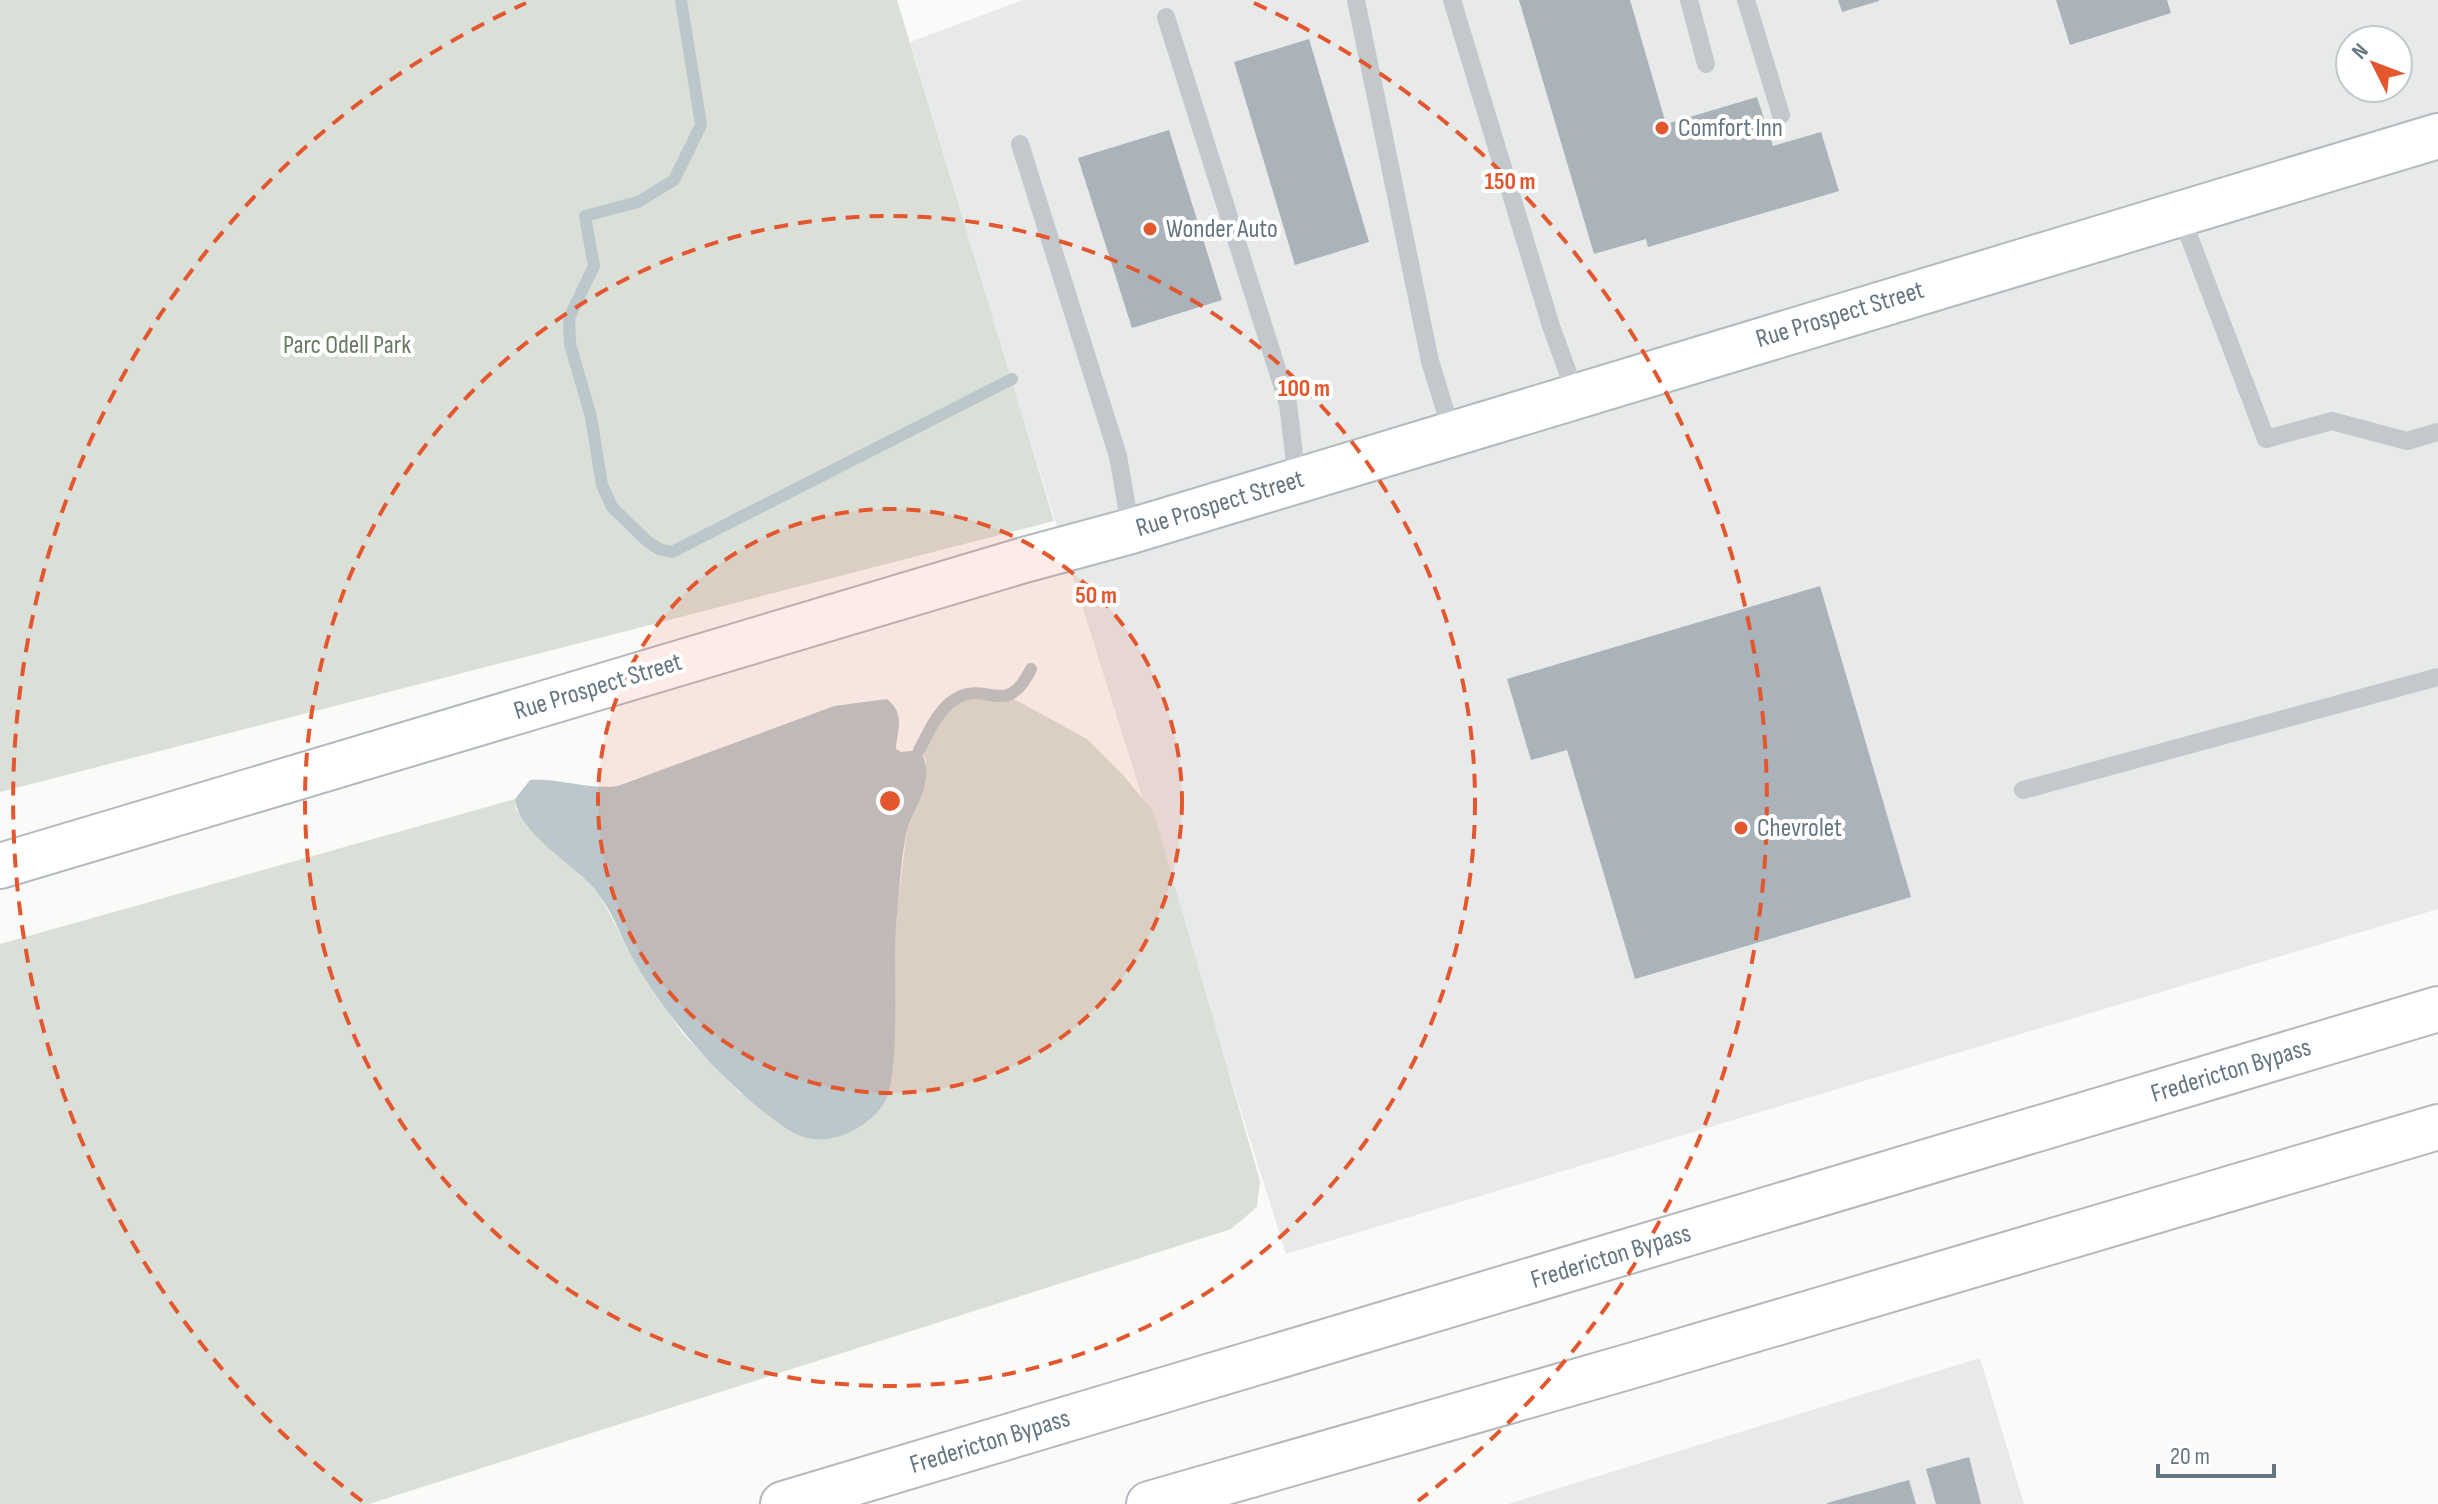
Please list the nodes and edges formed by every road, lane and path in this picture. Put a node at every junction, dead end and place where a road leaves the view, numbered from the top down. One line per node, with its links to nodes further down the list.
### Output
1 (1356, 0): 13 (lane)
2 (1452, 0): 11 (lane)
3 (1689, 0): 6 (lane)
4 (1746, 0): 7 (lane)
5 (1166, 17): 14 (lane)
6 (1706, 64)
7 (1781, 115)
8 (2438, 136): 10 (main road, Rue Prospect Street)
9 (1020, 144): 15 (lane)
10 (2180, 213): 11 (main road, Rue Prospect Street); 12 (lane)
11 (1576, 395): 13 (main road, Rue Prospect Street)
12 (2438, 432)
13 (1452, 433): 14 (main road, Rue Prospect Street)
14 (1297, 480): 15 (main road, Rue Prospect Street)
15 (1131, 531): 18 (main road, Rue Prospect Street)
16 (2438, 677): 17 (lane)
17 (2023, 790)
18 (0, 866)
19 (2438, 1009): 21 (main road, Fredericton Bypass)
20 (2438, 1127): 22 (main road)
21 (783, 1504)
22 (1149, 1504)

